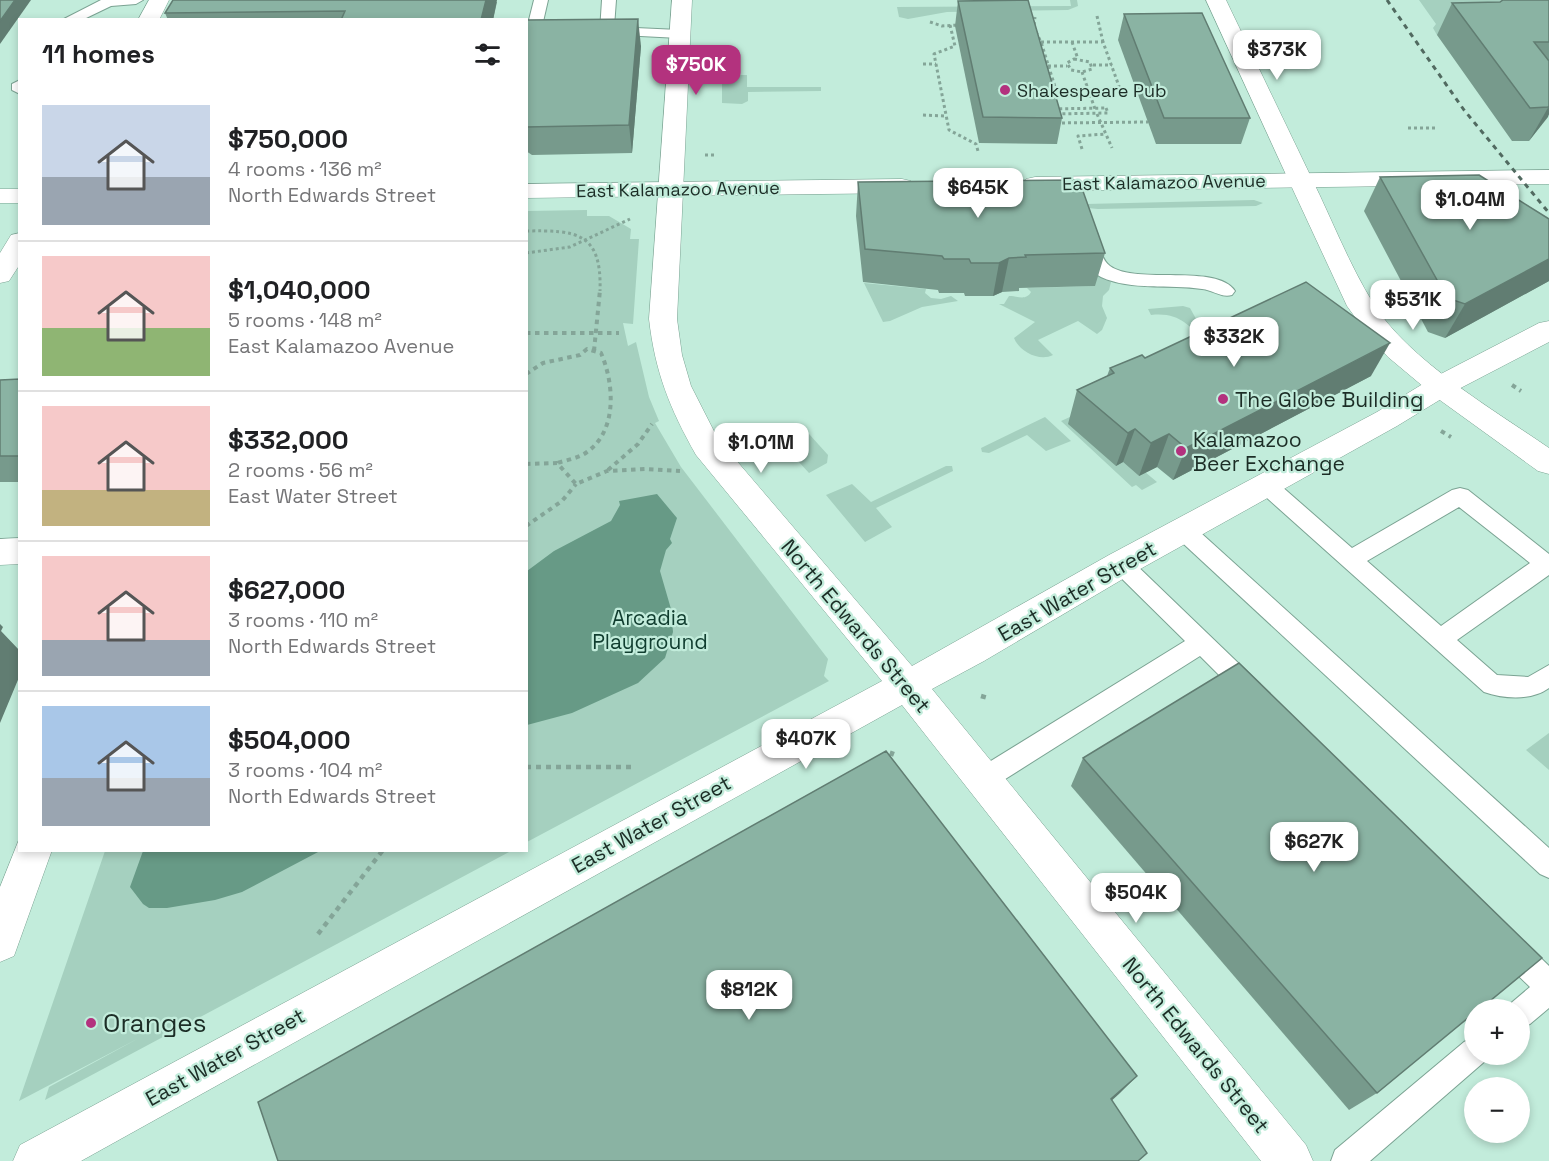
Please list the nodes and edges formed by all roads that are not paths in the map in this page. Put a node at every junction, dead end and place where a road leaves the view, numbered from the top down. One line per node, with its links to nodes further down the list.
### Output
1 (136, 0): 7 (lane)
2 (159, 0): 8 (street)
3 (541, 0): 10 (lane)
4 (609, 0): 9 (lane)
5 (682, 0): 9 (street, North Edwards Street)
6 (1216, 0): 12 (street)
7 (73, 18)
8 (149, 18)
9 (680, 34): 15 (street, North Edwards Street)
10 (534, 35)
11 (1549, 177): 12 (street, East Kalamazoo Avenue)
12 (1300, 179): 13 (street, East Kalamazoo Avenue); 24 (street)
13 (1011, 184)
14 (928, 185): 15 (street, East Kalamazoo Avenue)
15 (670, 189): 16 (street, East Kalamazoo Avenue); 36 (street, North Edwards Street)
16 (528, 191)
17 (0, 196): 18 (street)
18 (18, 196)
19 (1083, 224): 22 (lane)
20 (18, 244): 21 (street)
21 (0, 274)
22 (1226, 291)
23 (1549, 330): 24 (street, East Water Street)
24 (1441, 387): 25 (street); 26 (street, East Water Street)
25 (1549, 463)
26 (1265, 484): 27 (street, East Water Street); 30 (lane)
27 (1183, 530): 31 (street, East Water Street); 40 (lane)
28 (18, 551): 29 (street)
29 (0, 552)
30 (1351, 560): 32 (lane); 33 (lane)
31 (1121, 564): 34 (lane); 36 (street, East Water Street)
32 (1547, 565): 33 (lane)
33 (1440, 640): 35 (lane)
34 (1202, 642): 37 (lane); 38 (lane)
35 (1549, 675)
36 (907, 685): 38 (street, North Edwards Street); 46 (street, East Water Street)
37 (1269, 710)
38 (982, 780): 47 (street, North Edwards Street)
39 (32, 852): 42 (street)
40 (1549, 865)
41 (1490, 928): 43 (lane)
42 (0, 942)
43 (1549, 988): 44 (lane)
44 (1530, 1005)
45 (1464, 1061): 48 (lane)
46 (36, 1161)
47 (1290, 1161)
48 (1346, 1161)

